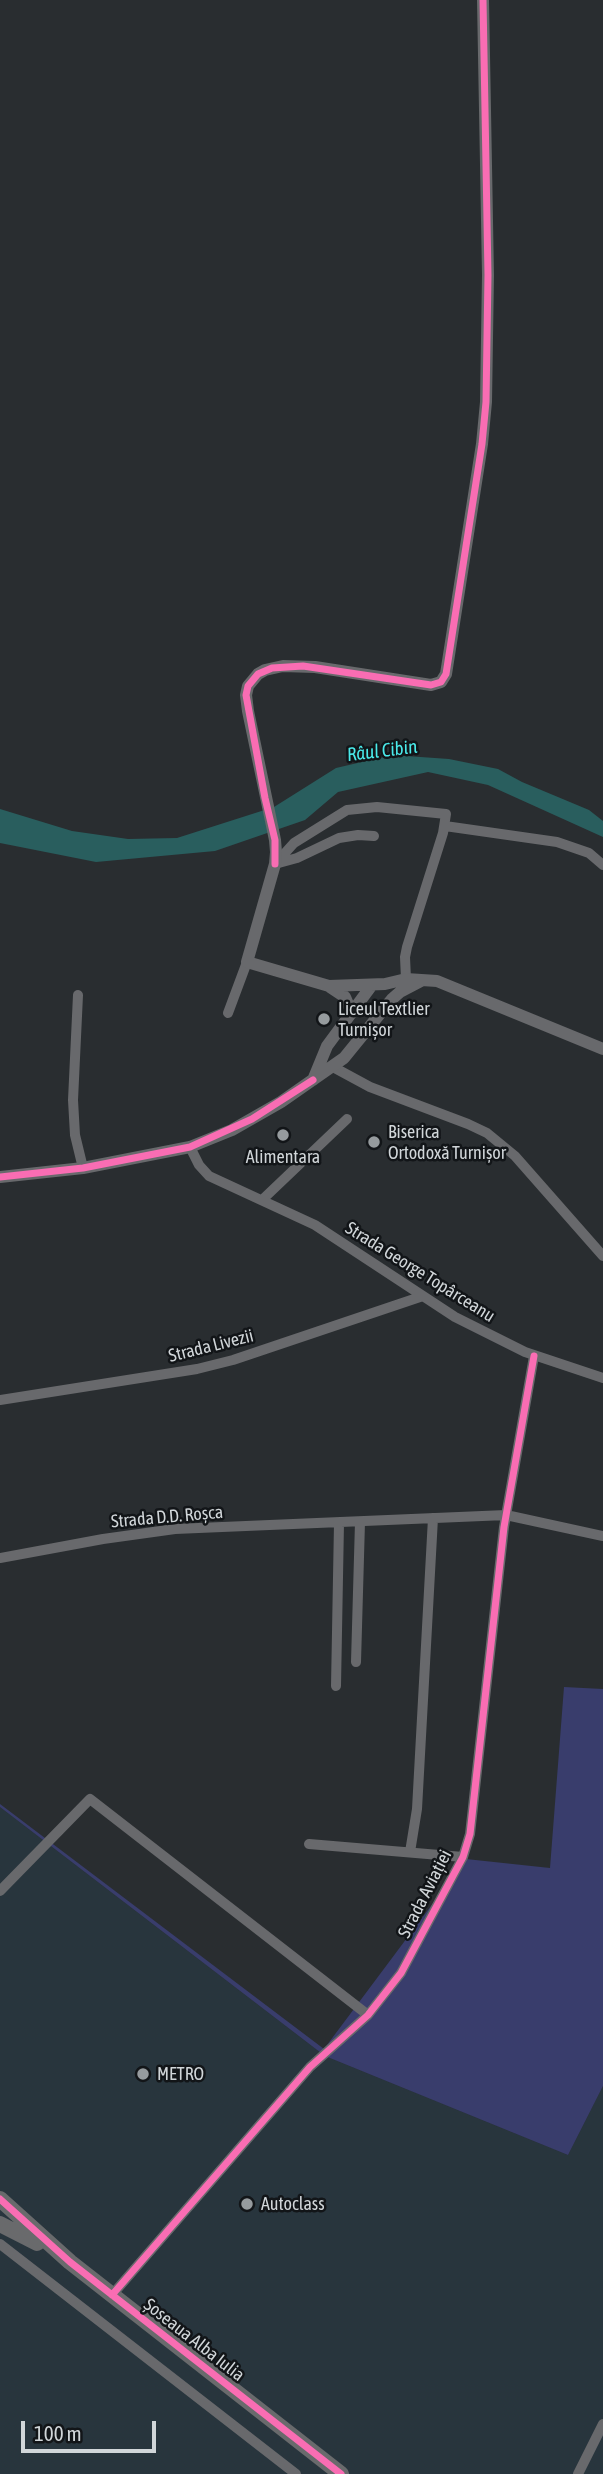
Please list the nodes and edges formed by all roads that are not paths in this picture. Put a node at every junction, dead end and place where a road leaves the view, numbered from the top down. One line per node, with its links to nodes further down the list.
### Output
1 (483, 0): 6 (street)
2 (328, 821): 3 (street); 5 (street); 6 (street)
3 (445, 826): 7 (street); 9 (street)
4 (374, 836): 5 (street)
5 (339, 838): 6 (street)
6 (275, 864): 8 (street)
7 (603, 865)
8 (247, 962): 12 (street); 15 (street)
9 (406, 979): 10 (street); 11 (street)
10 (426, 979): 16 (street); 17 (street)
11 (372, 985): 12 (street); 14 (street)
12 (329, 986): 14 (street)
13 (78, 995): 21 (street)
14 (351, 1012): 18 (street)
15 (228, 1013)
16 (603, 1049)
17 (333, 1067): 18 (street); 24 (street)
18 (313, 1080): 20 (street)
19 (347, 1119): 23 (street)
20 (190, 1147): 21 (street); 23 (street, Strada George Topârceanu)
21 (83, 1168): 22 (street)
22 (0, 1177)
23 (262, 1200): 25 (street, Strada George Topârceanu)
24 (603, 1256)
25 (423, 1296): 26 (street, Strada George Topârceanu); 28 (street, Strada Livezii)
26 (534, 1356): 27 (street, Strada George Topârceanu); 29 (street, Strada Aviației)
27 (603, 1378)
28 (0, 1400)
29 (506, 1515): 30 (street, Strada D.D. Roșca); 33 (street, Strada D.D. Roșca); 39 (street, Strada Aviației)
30 (433, 1518): 31 (street, Strada D.D. Roșca); 38 (street)
31 (360, 1522): 32 (street, Strada D.D. Roșca); 35 (street)
32 (339, 1523): 34 (street, Strada D.D. Roșca); 36 (street)
33 (603, 1536)
34 (0, 1558)
35 (356, 1662)
36 (335, 1686)
37 (309, 1844): 38 (street)
38 (410, 1852): 39 (street)
39 (463, 1857): 41 (street, Strada Aviației)
40 (0, 1891): 41 (street)
41 (368, 2015): 46 (street, Strada Aviației)
42 (0, 2199): 45 (main road, Șoseaua Alba Iulia)
43 (0, 2224): 45 (main road, Șoseaua Alba Iulia)
44 (0, 2244): 49 (street)
45 (70, 2262): 46 (main road, Șoseaua Alba Iulia)
46 (112, 2295): 48 (main road, Șoseaua Alba Iulia)
47 (603, 2424): 50 (street)
48 (338, 2473)
49 (296, 2474)
50 (578, 2474)

